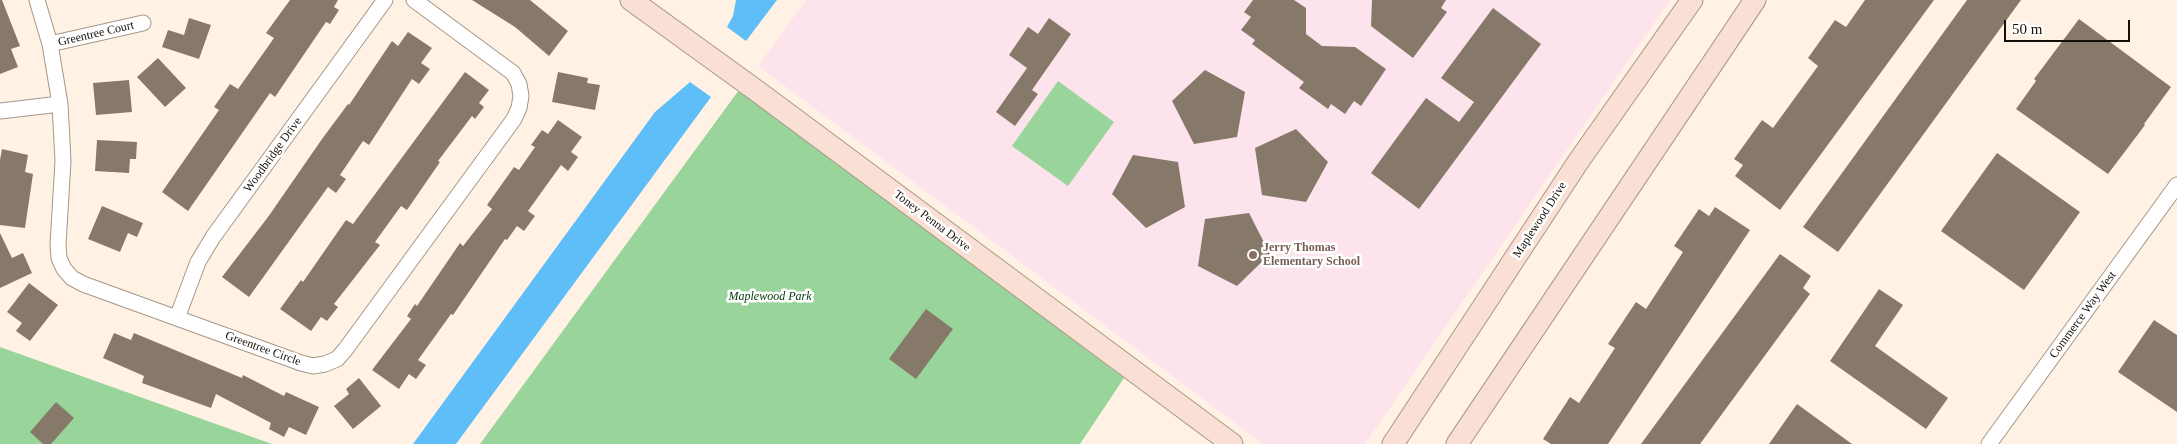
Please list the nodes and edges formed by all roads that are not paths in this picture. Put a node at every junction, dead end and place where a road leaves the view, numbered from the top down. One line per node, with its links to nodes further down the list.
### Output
1 (38, 0): 8 (street, Greentree Circle)
2 (385, 0): 12 (street, Woodbridge Drive)
3 (414, 0): 12 (street, Greentree Circle)
4 (631, 0): 13 (street, Toney Penna Drive)
5 (1692, 0): 14 (street, Maplewood Drive)
6 (1755, 0): 15 (street)
7 (143, 23): 8 (street, Greentree Court)
8 (50, 44): 9 (street, Greentree Circle)
9 (60, 104): 10 (street); 12 (street, Greentree Circle)
10 (0, 111)
11 (2177, 186): 16 (street, Commerce Way West)
12 (177, 318)
13 (1232, 444)
14 (1393, 444)
15 (1457, 444)
16 (1989, 444)

